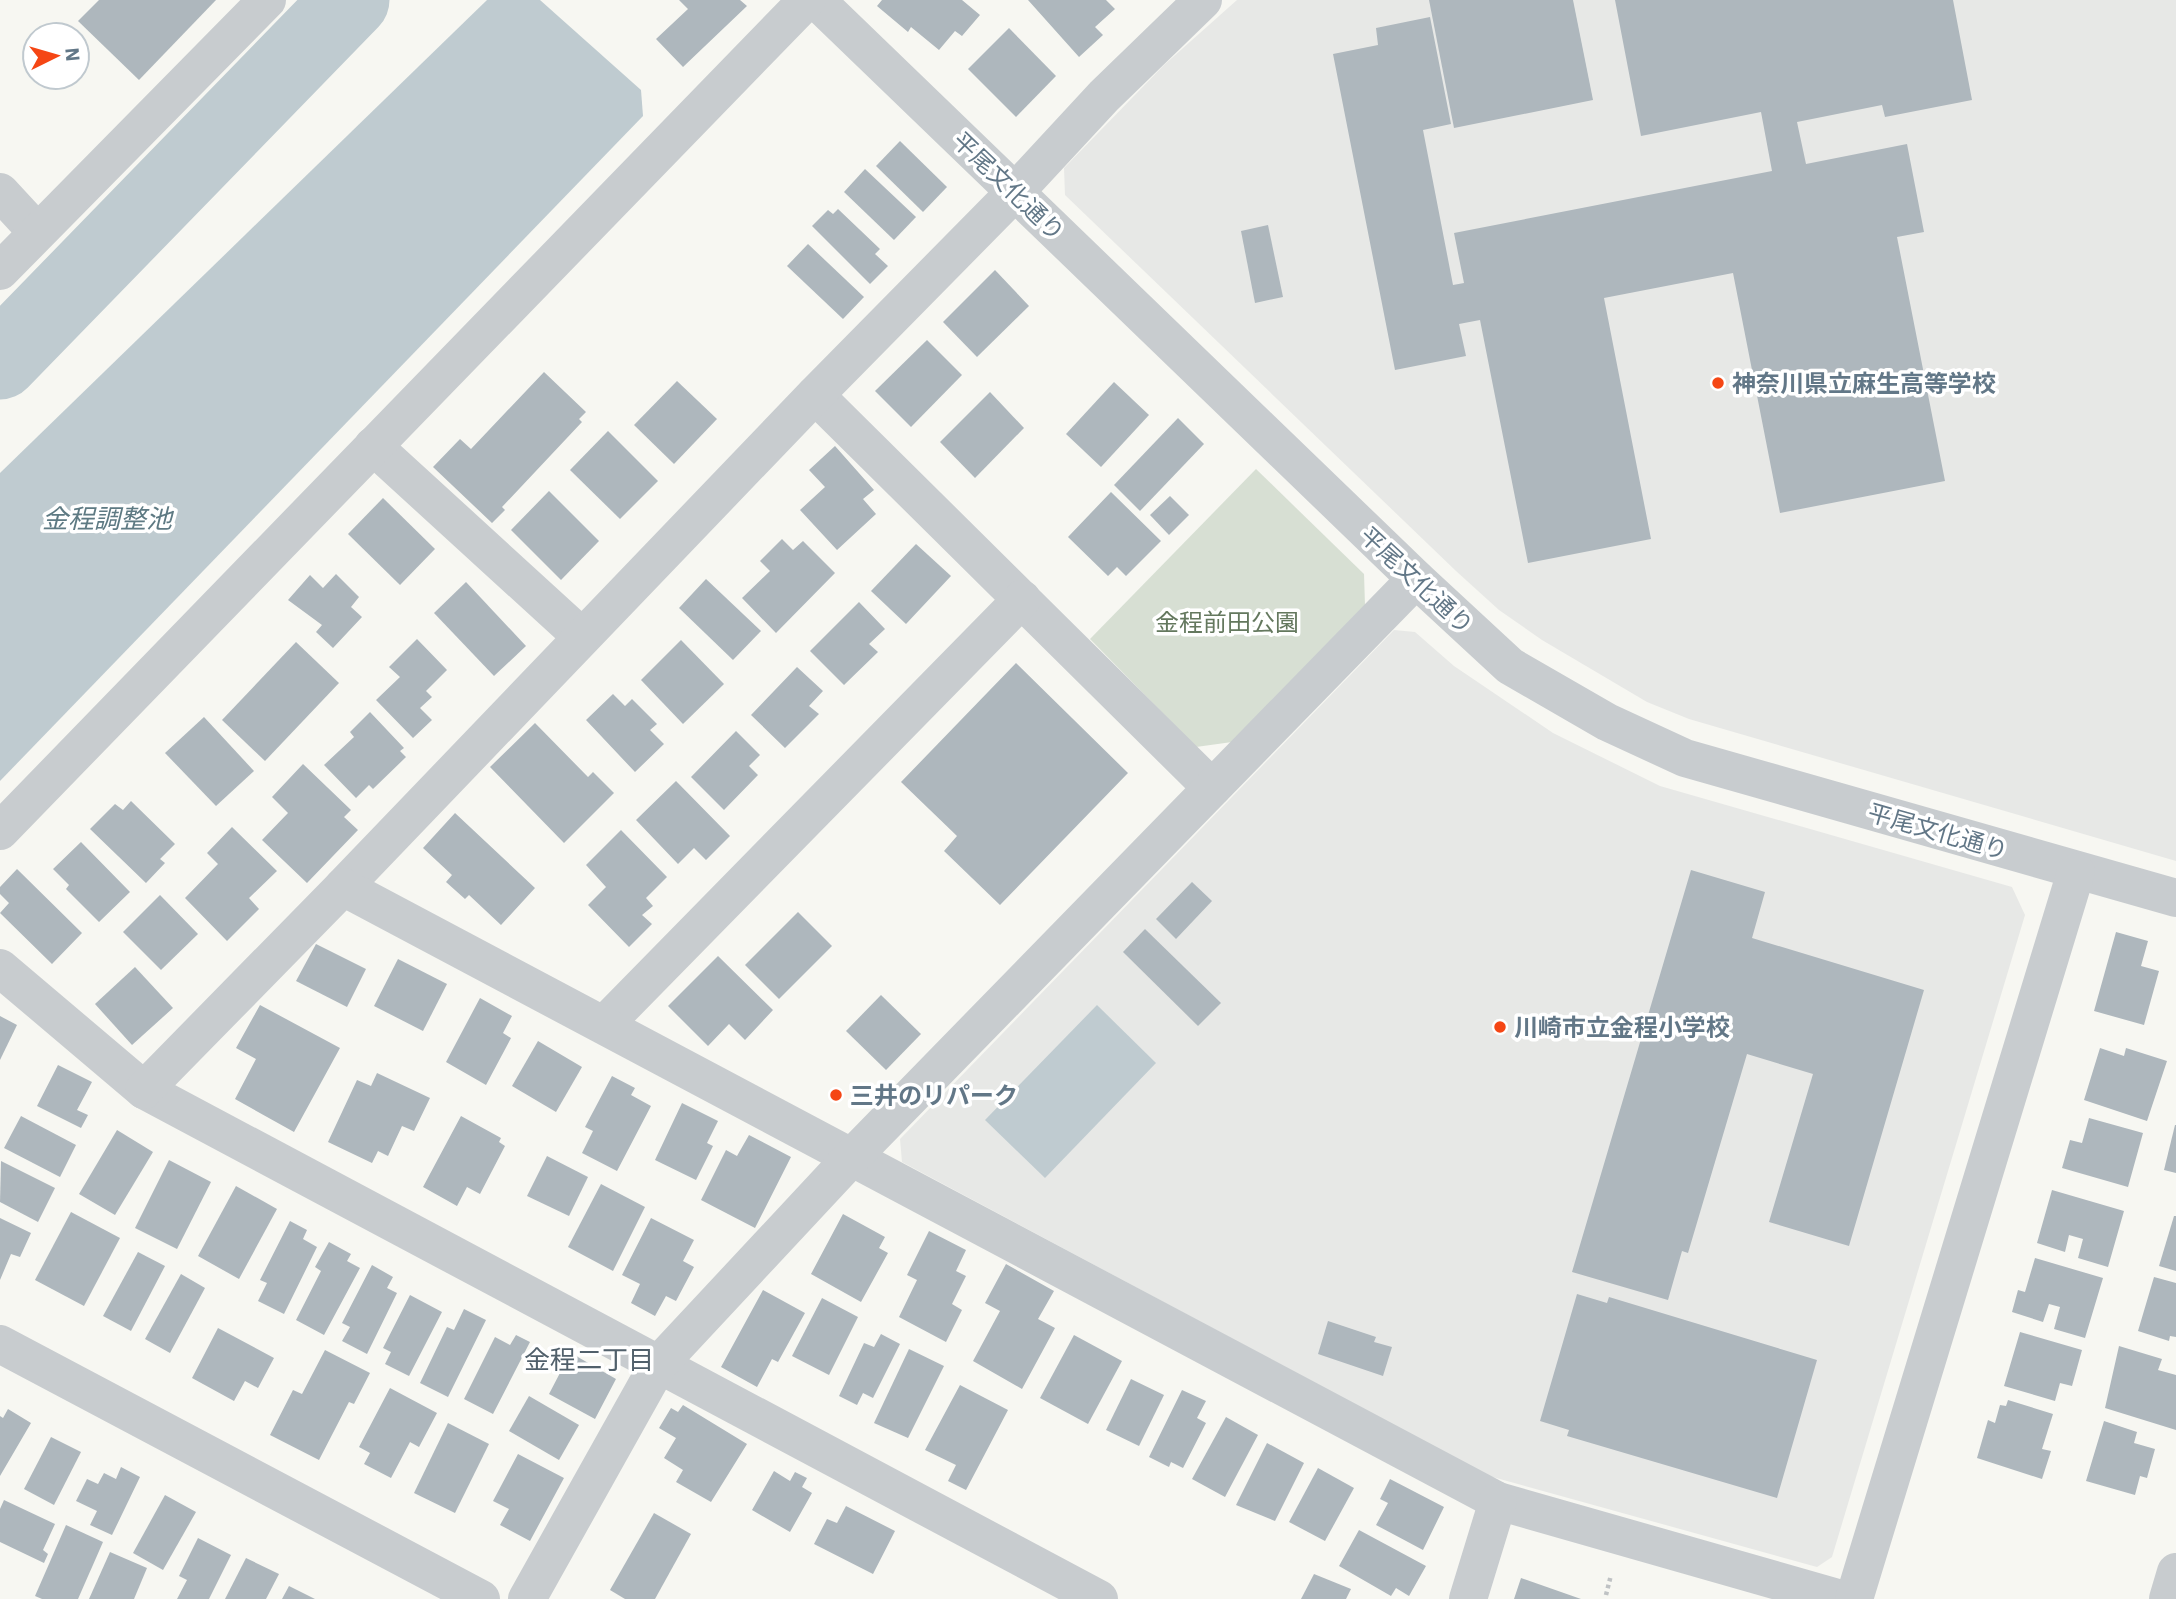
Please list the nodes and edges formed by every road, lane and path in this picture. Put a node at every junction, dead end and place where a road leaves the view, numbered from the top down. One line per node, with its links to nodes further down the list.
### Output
1 (267, 0): 7 (street)
2 (807, 0): 10 (street)
3 (816, 0): 6 (street, 平尾文化通り)
4 (1203, 0): 6 (street)
5 (0, 192): 7 (street)
6 (1015, 192): 9 (street); 11 (street, 平尾文化通り)
7 (37, 232): 8 (street)
8 (0, 271)
9 (815, 395): 12 (street); 13 (street)
10 (373, 446): 13 (street); 15 (street)
11 (1416, 579): 14 (street); 16 (street, 平尾文化通り)
12 (1022, 599): 14 (street); 20 (street)
13 (582, 637): 17 (street)
14 (1213, 788): 22 (street)
15 (0, 831)
16 (2076, 872): 18 (street, 平尾文化通り); 32 (street)
17 (343, 887): 20 (street); 21 (street)
18 (2176, 898)
19 (0, 968): 21 (street)
20 (604, 1025): 22 (street)
21 (144, 1090): 24 (street)
22 (852, 1157): 24 (street); 25 (street)
23 (0, 1344): 27 (street)
24 (658, 1365): 28 (street); 29 (street)
25 (1498, 1501): 30 (street); 31 (street)
26 (2176, 1572): 33 (street)
27 (481, 1599)
28 (527, 1599)
29 (1099, 1599)
30 (1468, 1599)
31 (1841, 1599)
32 (1854, 1599)
33 (2168, 1599)

